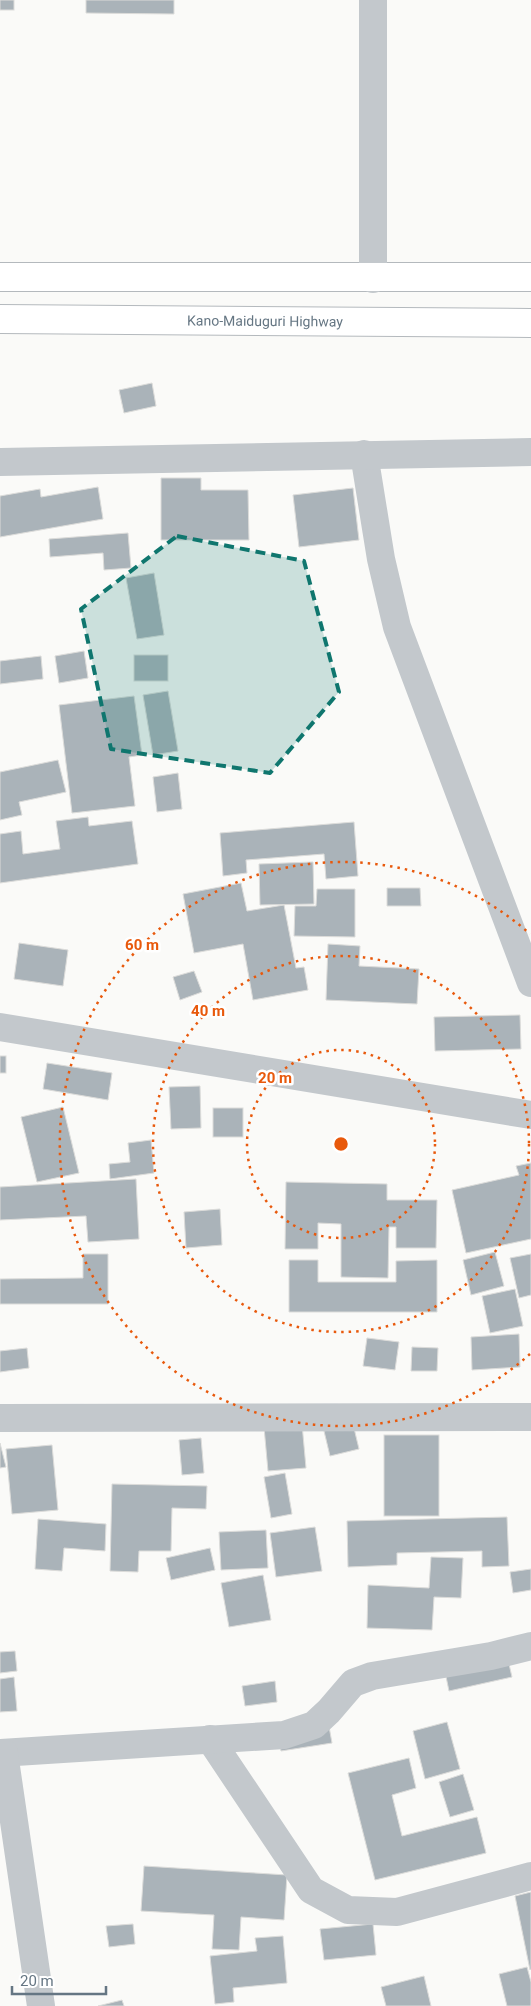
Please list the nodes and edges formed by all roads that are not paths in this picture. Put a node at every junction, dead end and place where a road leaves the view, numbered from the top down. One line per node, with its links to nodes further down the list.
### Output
1 (373, 0): 4 (street)
2 (0, 277): 4 (highway)
3 (531, 277): 4 (highway)
4 (373, 279)
5 (0, 319): 6 (highway, Kano-Maiduguri Highway)
6 (531, 323)
7 (531, 452): 8 (street)
8 (364, 454): 9 (street); 10 (street)
9 (0, 462)
10 (531, 983)
11 (0, 1026): 12 (street)
12 (531, 1115)
13 (531, 1417): 14 (street)
14 (0, 1418)
15 (531, 1646): 16 (street)
16 (210, 1739): 17 (street); 18 (street)
17 (2, 1753): 19 (street)
18 (531, 1876)
19 (41, 2006)

